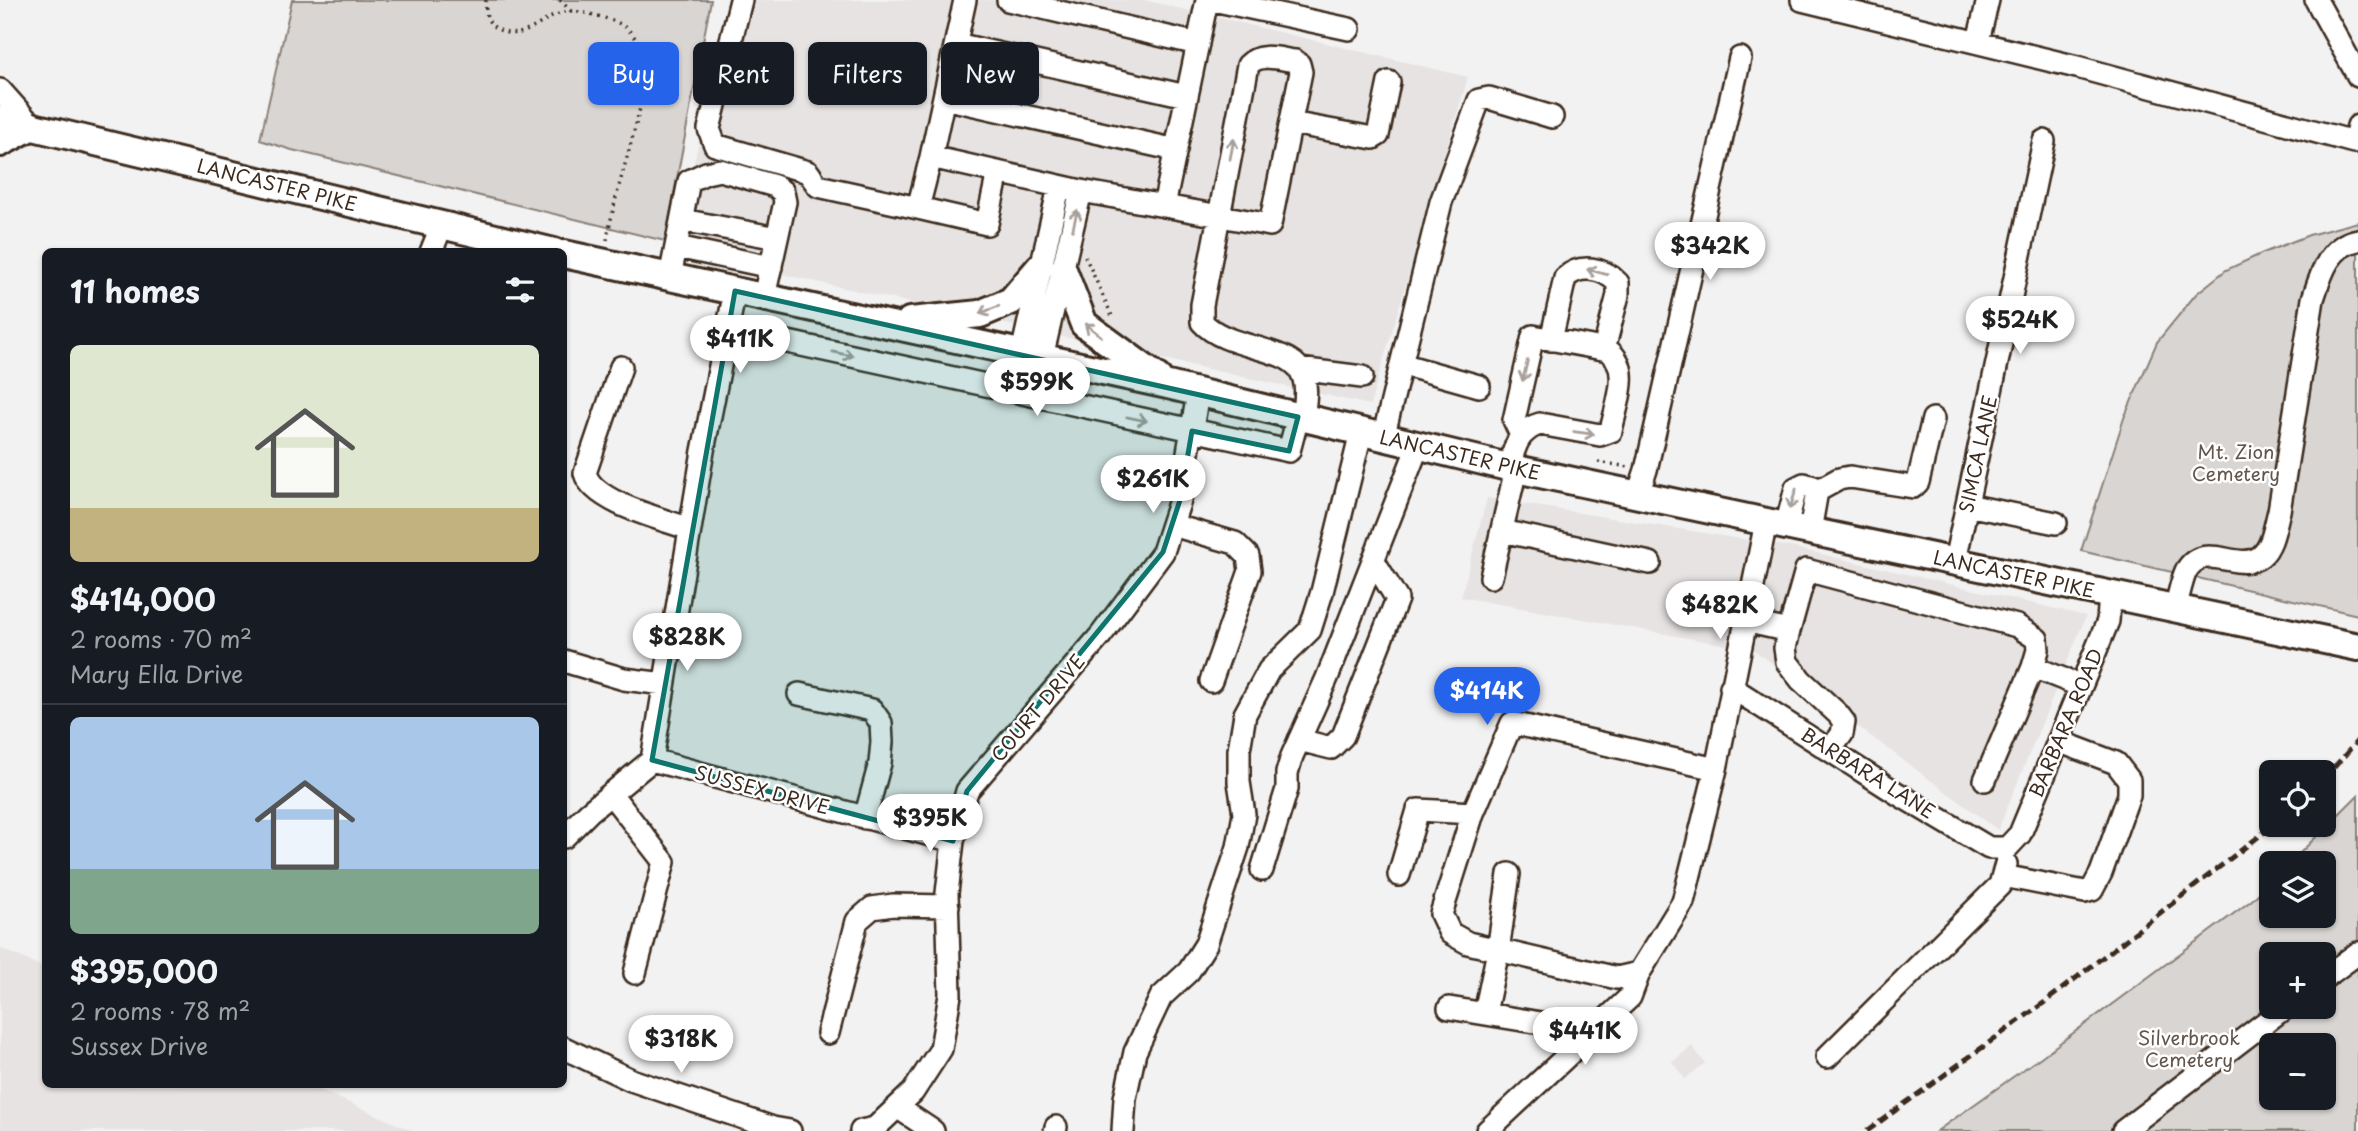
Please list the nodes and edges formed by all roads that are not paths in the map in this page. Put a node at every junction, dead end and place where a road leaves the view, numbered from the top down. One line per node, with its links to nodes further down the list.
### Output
1 (741, 0): 33 (street)
2 (965, 0): 10 (street)
3 (1008, 0): 11 (street)
4 (1802, 0): 9 (street)
5 (1988, 0): 9 (street)
6 (2316, 0): 14 (street)
7 (1205, 1): 8 (street); 11 (street)
8 (1349, 29)
9 (1978, 41): 24 (street)
10 (956, 42)
11 (1198, 44): 17 (street)
12 (1740, 58): 67 (street)
13 (1039, 63): 17 (street)
14 (2358, 76)
15 (1389, 82): 22 (street)
16 (0, 90): 23 (street)
17 (1186, 96): 27 (street)
18 (942, 105): 28 (street)
19 (975, 105): 27 (street)
20 (1552, 117): 53 (street)
21 (0, 119): 23 (main road, LANCASTER PIKE)
22 (1291, 123): 34 (street); 34 (street, one-way to 22)
23 (32, 126): 26 (main road); 36 (main road, LANCASTER PIKE)
24 (2358, 127)
25 (2044, 141): 68 (street, SIMCA LANE)
26 (0, 143)
27 (1175, 150): 32 (street)
28 (931, 157): 29 (street); 33 (street)
29 (998, 173): 30 (street); 33 (street)
30 (1059, 187): 31 (street); 44 (street)
31 (1082, 191): 32 (street); 44 (street, one-way to 31)
32 (1164, 206): 34 (street)
33 (918, 208)
34 (1219, 215): 55 (street)
35 (682, 220): 37 (street); 37 (street); 39 (street)
36 (442, 225): 40 (street); 41 (main road, LANCASTER PIKE)
37 (777, 238): 43 (street)
38 (2358, 240): 79 (street)
39 (677, 247): 43 (street); 45 (street)
40 (433, 248)
41 (530, 248)
42 (567, 255): 45 (main road, LANCASTER PIKE)
43 (771, 267): 47 (street)
44 (1051, 269): 48 (main road, one-way to 48); 52 (street); 57 (main road, one-way to 44)
45 (670, 277): 46 (main road, LANCASTER PIKE)
46 (735, 291): 47 (main road, LANCASTER PIKE); 49 (street)
47 (764, 297): 48 (main road, LANCASTER PIKE)
48 (888, 324): 52 (main road, LANCASTER PIKE)
49 (728, 329): 62 (street, one-way to 62); 72 (street)
50 (1551, 340): 51 (street); 51 (street, one-way to 50); 64 (street, one-way to 64)
51 (1604, 349): 64 (street, one-way to 51)
52 (1032, 355): 57 (main road, LANCASTER PIKE)
53 (1401, 364): 58 (street); 63 (street)
54 (621, 367): 72 (street)
55 (1299, 369): 56 (street); 60 (street)
56 (1362, 377)
57 (1168, 385): 59 (main road, LANCASTER PIKE)
58 (1479, 386)
59 (1198, 394): 60 (main road, LANCASTER PIKE); 62 (street, COURT DRIVE)
60 (1300, 418): 62 (street); 63 (main road, LANCASTER PIKE)
61 (1933, 419): 71 (street)
62 (1192, 431): 70 (street, COURT DRIVE)
63 (1372, 435): 65 (main road, LANCASTER PIKE); 123 (street)
64 (1521, 435): 66 (street)
65 (1418, 446): 66 (main road, LANCASTER PIKE); 74 (street)
66 (1513, 468): 67 (main road, LANCASTER PIKE); 73 (street)
67 (1642, 482): 71 (main road, LANCASTER PIKE)
68 (1967, 505): 69 (street); 75 (street, SIMCA LANE)
69 (2056, 523)
70 (1172, 525): 85 (street); 100 (street, COURT DRIVE)
71 (1787, 526): 75 (main road, LANCASTER PIKE); 80 (street)
72 (690, 529): 86 (street)
73 (1502, 531): 76 (street); 77 (street)
74 (1374, 561): 90 (street); 90 (street)
75 (1955, 561): 78 (main road, LANCASTER PIKE)
76 (1650, 563)
77 (1491, 577)
78 (2110, 594): 79 (main road, LANCASTER PIKE); 87 (street, BARBARA ROAD)
79 (2175, 608): 82 (main road, LANCASTER PIKE)
80 (1745, 621): 81 (street); 88 (street)
81 (1789, 631): 84 (street); 92 (street)
82 (2358, 647)
83 (567, 662): 86 (street)
84 (2033, 667): 87 (street); 95 (street)
85 (1211, 681)
86 (664, 684): 93 (street)
87 (2081, 686): 91 (street, BARBARA ROAD)
88 (1731, 688): 92 (street, BARBARA LANE); 94 (street)
89 (799, 694): 98 (street)
90 (1299, 740): 102 (street)
91 (2058, 741): 101 (street, BARBARA ROAD); 105 (street)
92 (1830, 750): 101 (street, BARBARA LANE)
93 (652, 760): 96 (street); 98 (street, SUSSEX DRIVE)
94 (1716, 769): 97 (street); 111 (street)
95 (1986, 780)
96 (611, 794): 99 (street); 110 (street)
97 (1473, 813): 104 (street); 107 (street)
98 (865, 818): 100 (street, SUSSEX DRIVE)
99 (567, 834)
100 (953, 841): 106 (street, COURT DRIVE)
101 (2007, 848): 105 (street)
102 (1262, 870)
103 (1509, 874): 107 (street)
104 (1399, 875)
105 (2003, 876): 118 (street)
106 (948, 906): 116 (street); 119 (street, COURT DRIVE)
107 (1499, 951): 111 (street); 113 (street)
108 (2358, 953): 109 (street)
109 (2336, 969)
110 (635, 973)
111 (1639, 973): 124 (street)
112 (1449, 1008): 113 (street)
113 (1485, 1013): 115 (street)
114 (2270, 1019): 125 (street)
115 (1541, 1023)
116 (828, 1033)
117 (567, 1049): 120 (street)
118 (1828, 1057)
119 (897, 1107): 121 (street, COURT DRIVE); 122 (street)
120 (790, 1131)
121 (861, 1131)
122 (933, 1131)
123 (1123, 1131)
124 (1487, 1131)
125 (2123, 1131)

